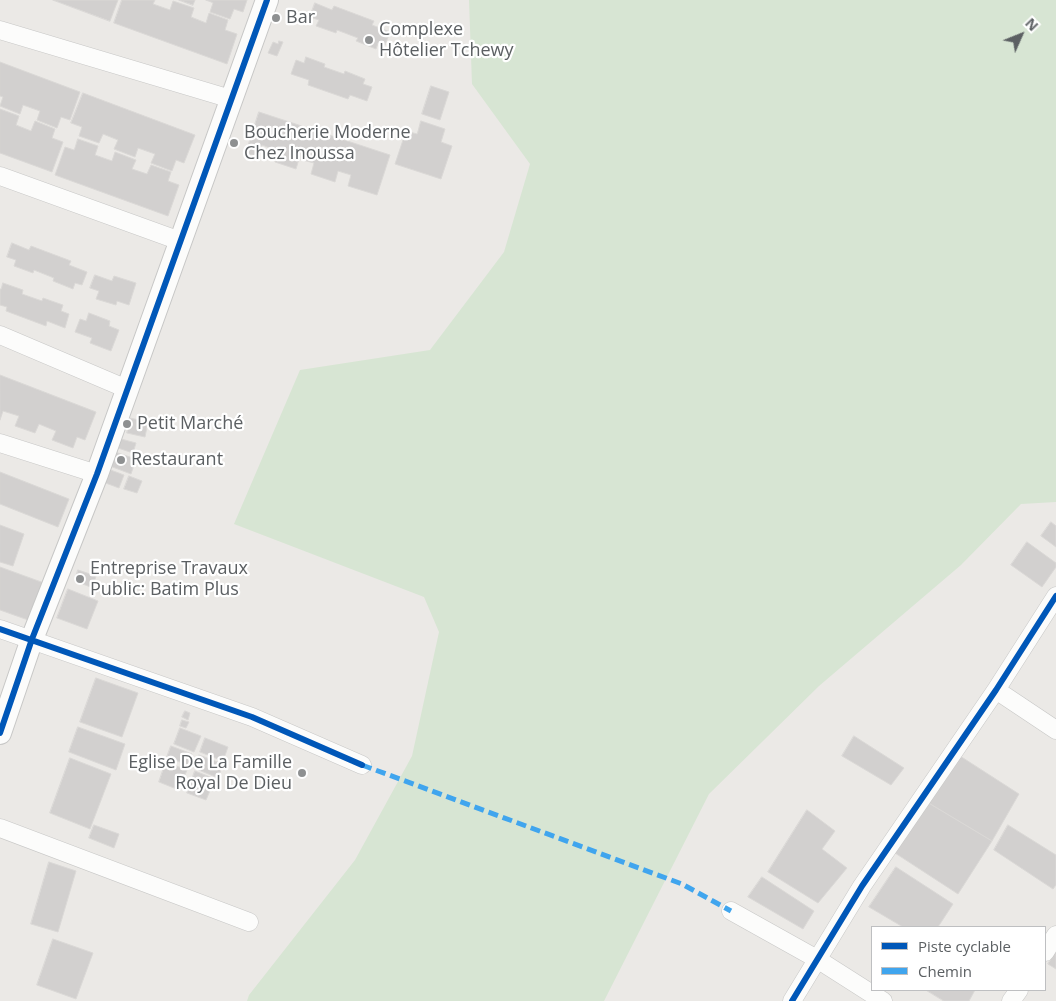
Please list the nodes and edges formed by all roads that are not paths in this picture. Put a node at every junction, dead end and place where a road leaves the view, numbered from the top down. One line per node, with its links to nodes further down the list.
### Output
1 (267, 0): 3 (street)
2 (0, 30): 3 (street)
3 (231, 99): 5 (street)
4 (0, 176): 5 (street)
5 (180, 241): 7 (street)
6 (0, 335): 7 (street)
7 (128, 389): 9 (street)
8 (0, 443): 9 (street)
9 (97, 474): 12 (street)
10 (1056, 596): 13 (street)
11 (0, 628): 12 (street)
12 (32, 639): 15 (street); 16 (street)
13 (996, 690): 14 (street); 22 (street)
14 (1056, 730)
15 (0, 733)
16 (362, 765)
17 (0, 828): 19 (street)
18 (731, 911): 22 (street)
19 (249, 922)
20 (1056, 935): 21 (street)
21 (1046, 950)
22 (817, 959): 23 (street); 24 (street)
23 (792, 1001)
24 (883, 1001)

